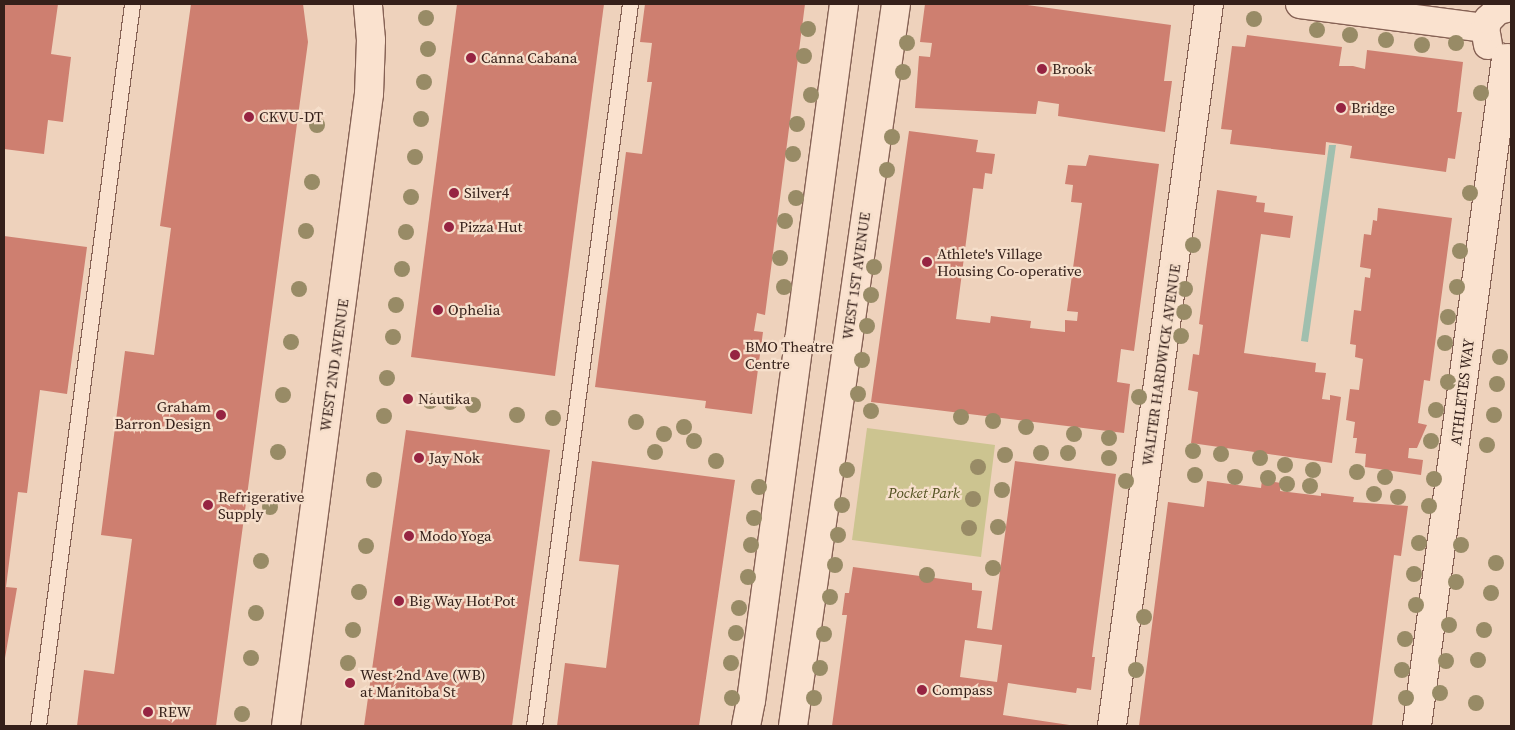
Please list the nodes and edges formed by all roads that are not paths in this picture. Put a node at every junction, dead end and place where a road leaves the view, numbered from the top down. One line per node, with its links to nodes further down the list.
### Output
1 (132, 4): 11 (lane)
2 (368, 4): 12 (street, WEST 2ND AVENUE)
3 (630, 4): 13 (lane)
4 (844, 4): 14 (street)
5 (896, 4): 15 (street, WEST 1ST AVENUE)
6 (1209, 4): 16 (street, WALTER HARDWICK AVENUE)
7 (1300, 4): 9 (street)
8 (1511, 7): 9 (street)
9 (1485, 28): 10 (street)
10 (1508, 58): 17 (street, ATHLETES WAY)
11 (38, 726)
12 (286, 726)
13 (534, 726)
14 (746, 726)
15 (793, 726)
16 (1112, 726)
17 (1417, 726)

